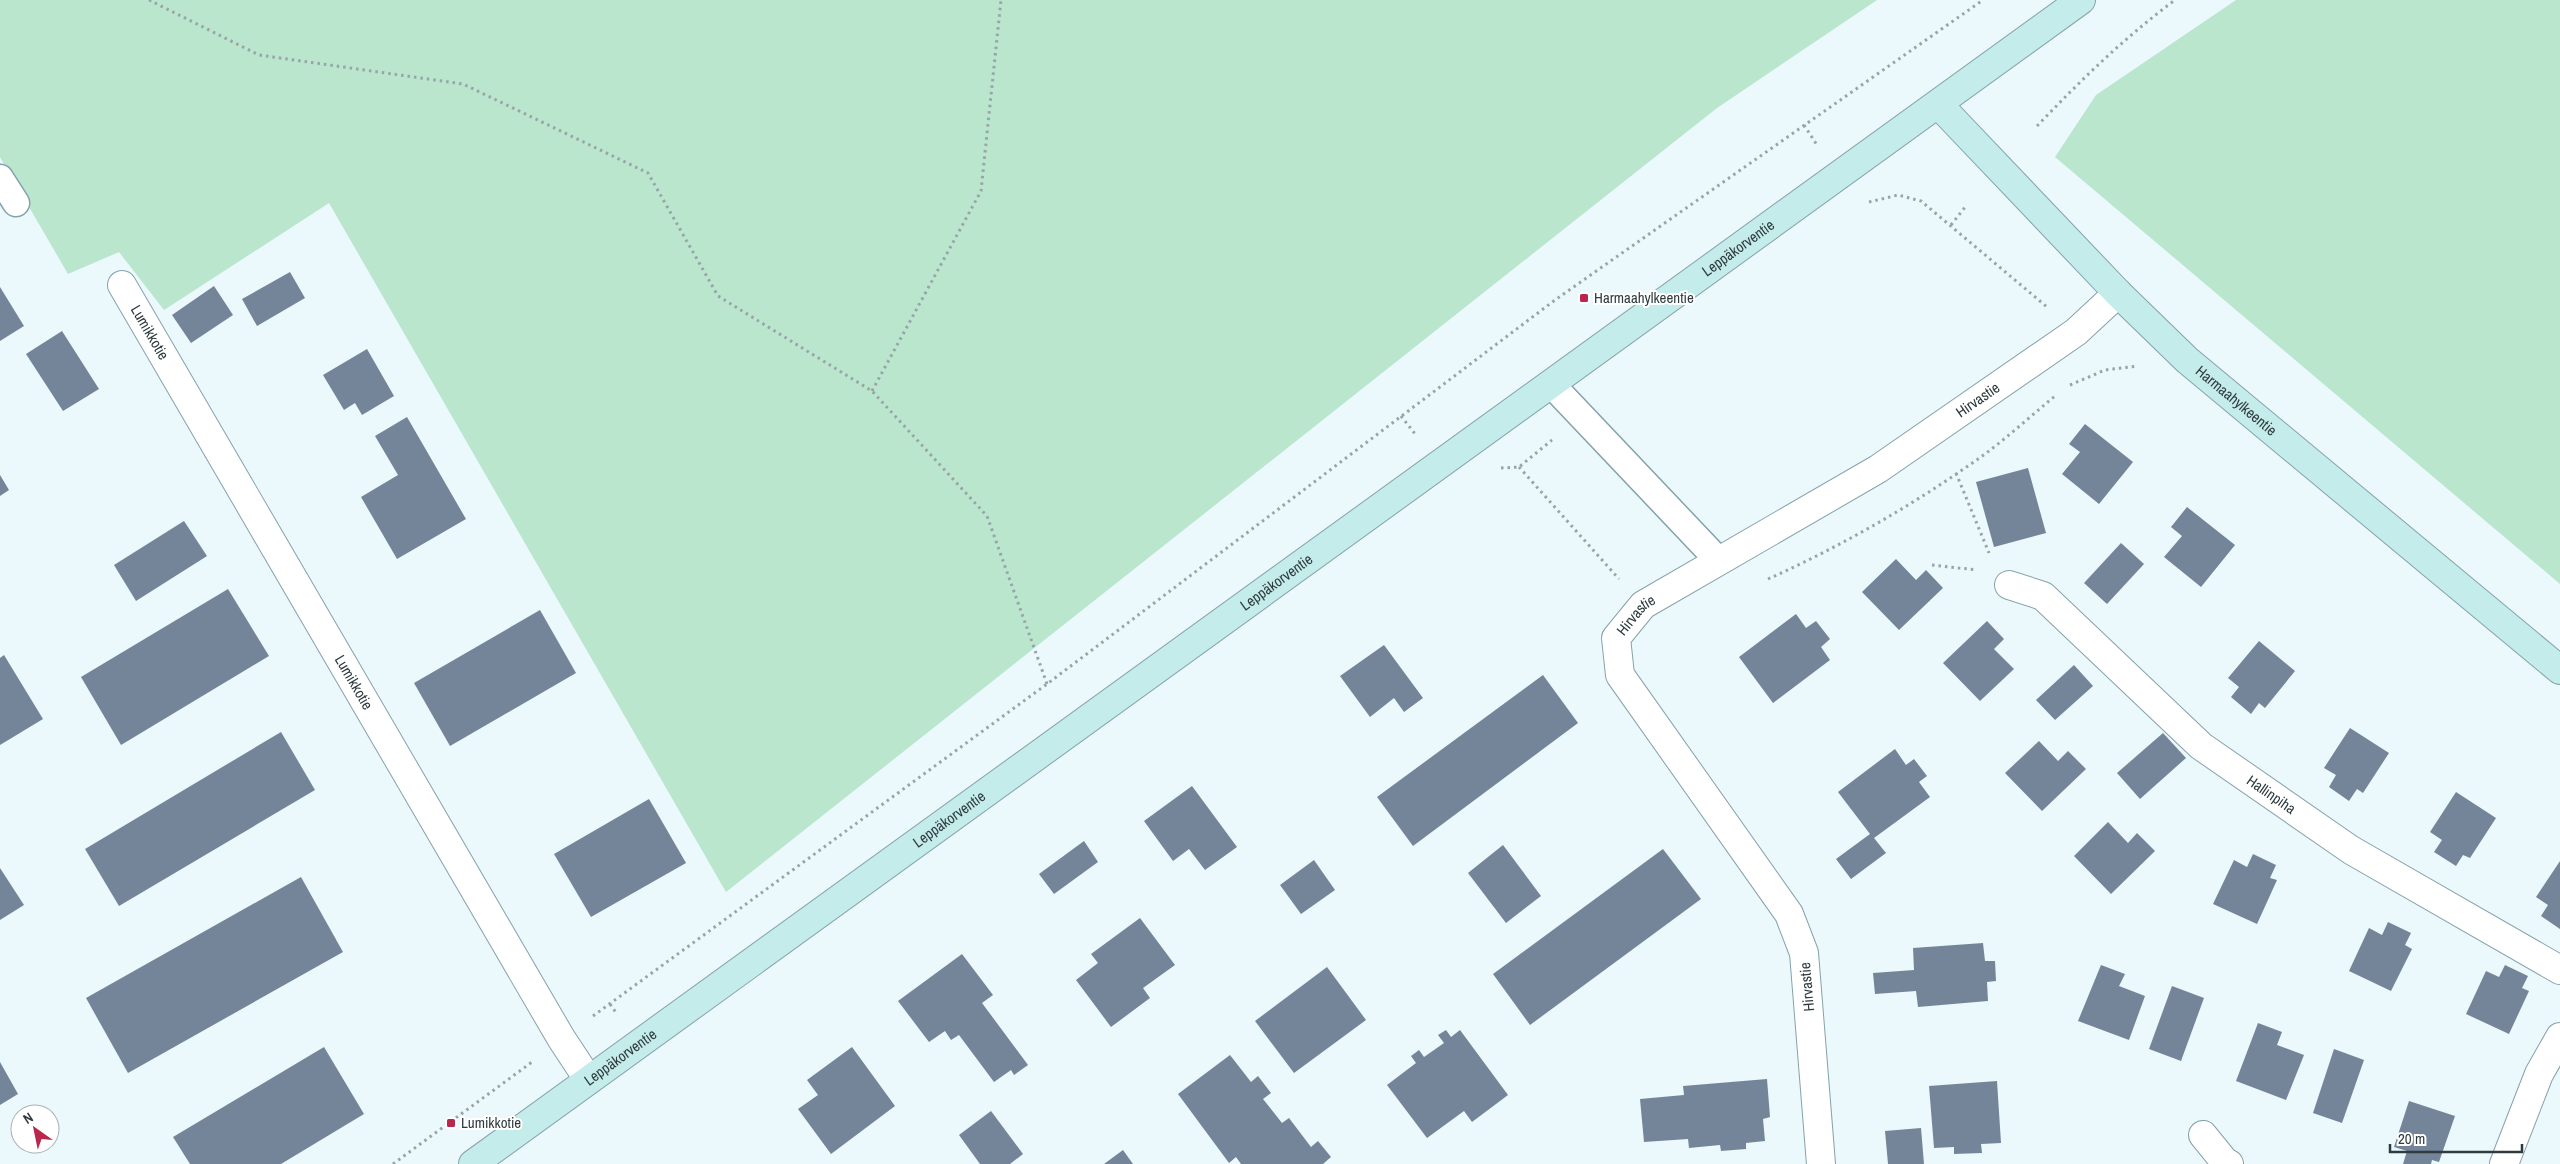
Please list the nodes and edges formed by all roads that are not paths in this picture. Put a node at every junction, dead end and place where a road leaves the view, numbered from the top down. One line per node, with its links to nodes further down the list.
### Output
1 (2081, 0): 2 (street, Leppäkorventie)
2 (1938, 104): 6 (street, Harmaahylkeentie); 7 (street, Leppäkorventie)
3 (0, 178): 4 (lane)
4 (16, 203)
5 (122, 285): 13 (street, Lumikkotie)
6 (2118, 293): 8 (street, Hirvastie); 10 (street, Harmaahylkeentie)
7 (1551, 384): 8 (lane); 13 (street, Leppäkorventie)
8 (1718, 560): 16 (street, Hirvastie)
9 (2009, 585): 11 (street, Hallinpiha)
10 (2560, 670)
11 (2560, 970)
12 (2560, 1037): 18 (street)
13 (588, 1079): 15 (street, Leppäkorventie)
14 (2203, 1135): 17 (street)
15 (473, 1164)
16 (1821, 1164)
17 (2229, 1164)
18 (2504, 1164)

